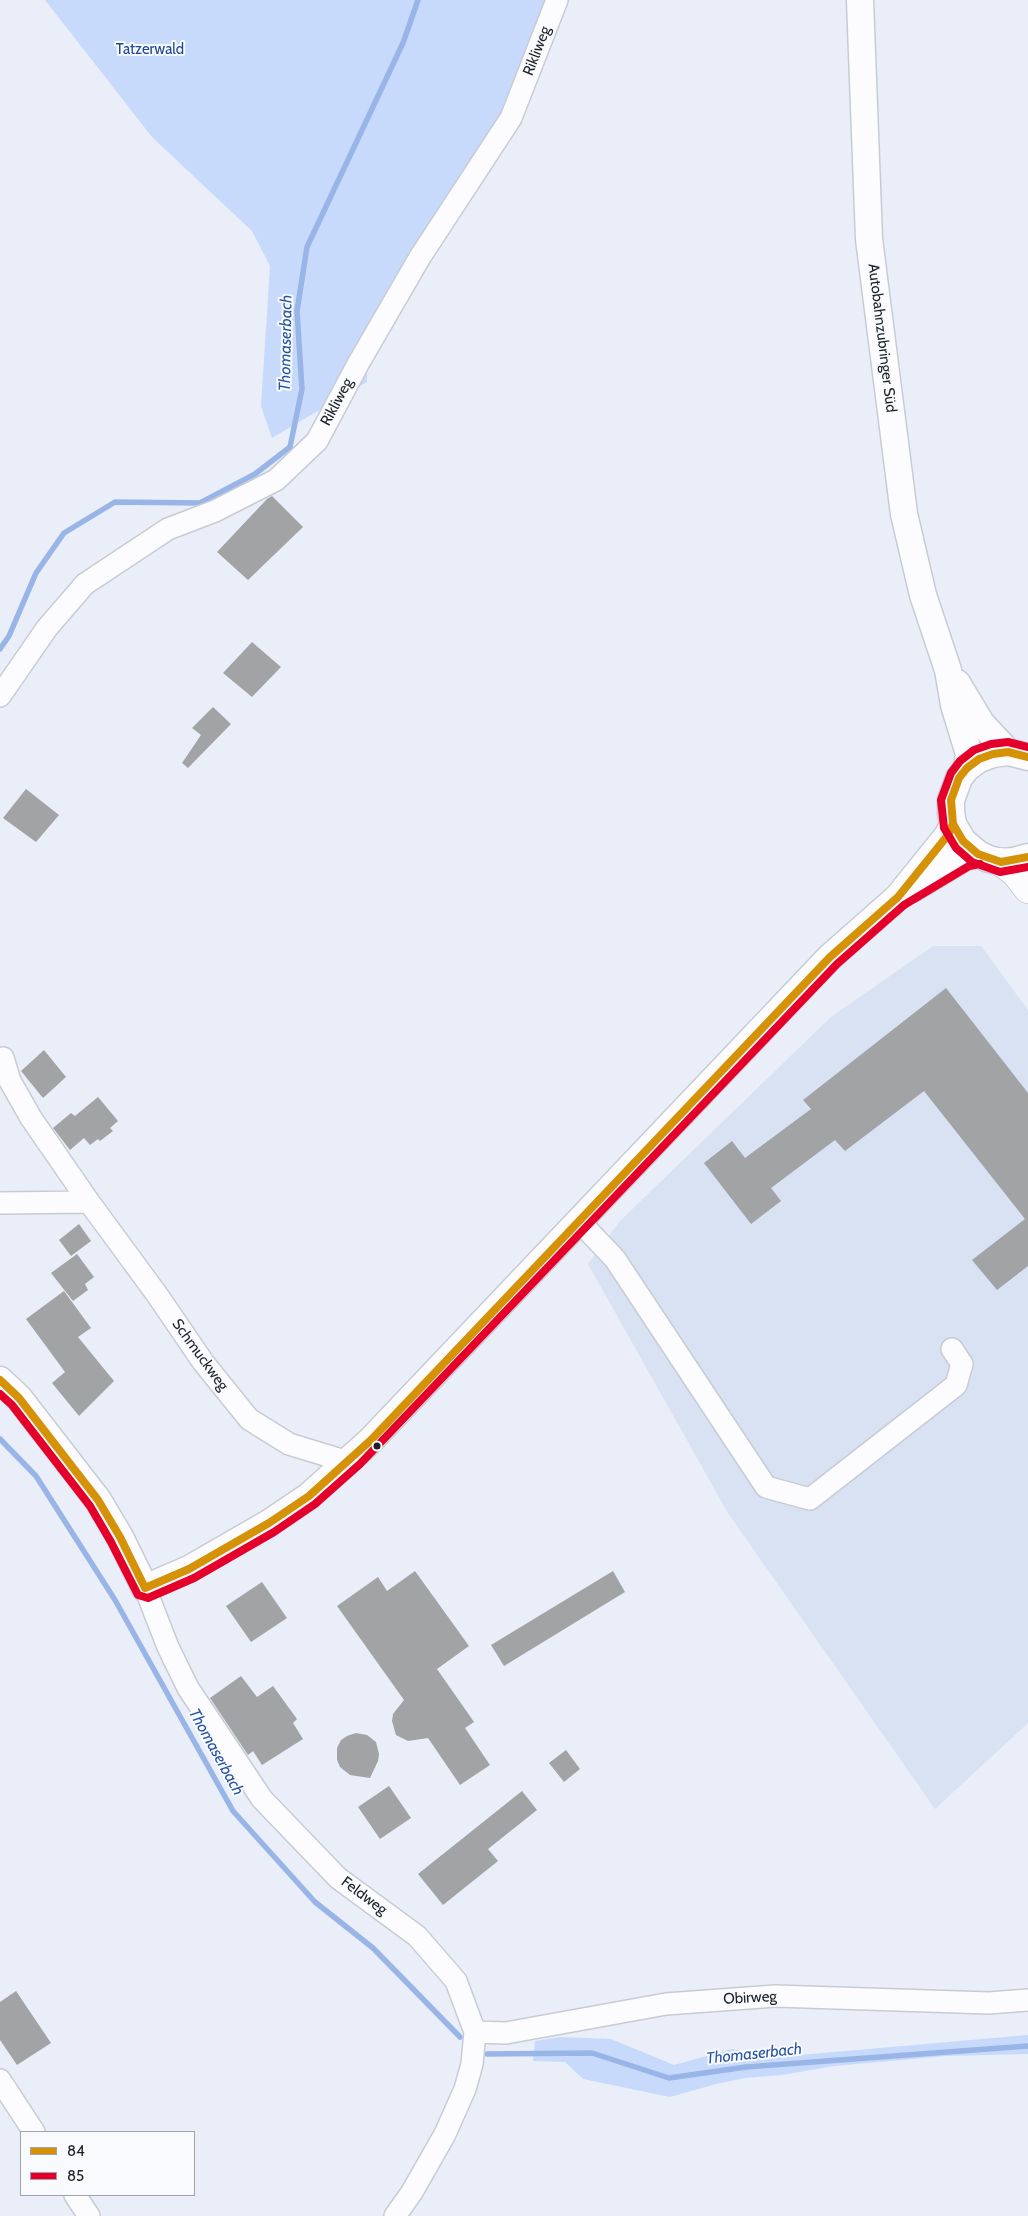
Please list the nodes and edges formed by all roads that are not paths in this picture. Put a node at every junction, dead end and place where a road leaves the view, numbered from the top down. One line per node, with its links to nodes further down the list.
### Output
1 (557, 0): 4 (street, Rikliweg)
2 (860, 0): 3 (main road, Autobahnzubringer Süd)
3 (948, 670): 5 (main road, Autobahnzubringer Süd); 6 (main road, Autobahnzubringer Süd)
4 (0, 696)
5 (1018, 755): 6 (main road)
6 (966, 768): 7 (main road)
7 (954, 824): 9 (main road); 11 (main road)
8 (1028, 857): 9 (main road)
9 (989, 858): 10 (highway); 11 (main road)
10 (1028, 889)
11 (898, 897): 15 (main road)
12 (0, 1059): 13 (street, Schmuckweg)
13 (89, 1202): 14 (street); 18 (street, Schmuckweg)
14 (0, 1203)
15 (578, 1220): 16 (street); 18 (main road)
16 (952, 1349)
17 (0, 1380): 19 (main road)
18 (348, 1462): 19 (main road)
19 (145, 1588): 21 (street, Feldweg)
20 (1028, 2000): 21 (street, Obirweg)
21 (475, 2032): 26 (street, Feldweg)
22 (0, 2080): 23 (street)
23 (33, 2131)
24 (76, 2196): 25 (street)
25 (89, 2216)
26 (395, 2216)

